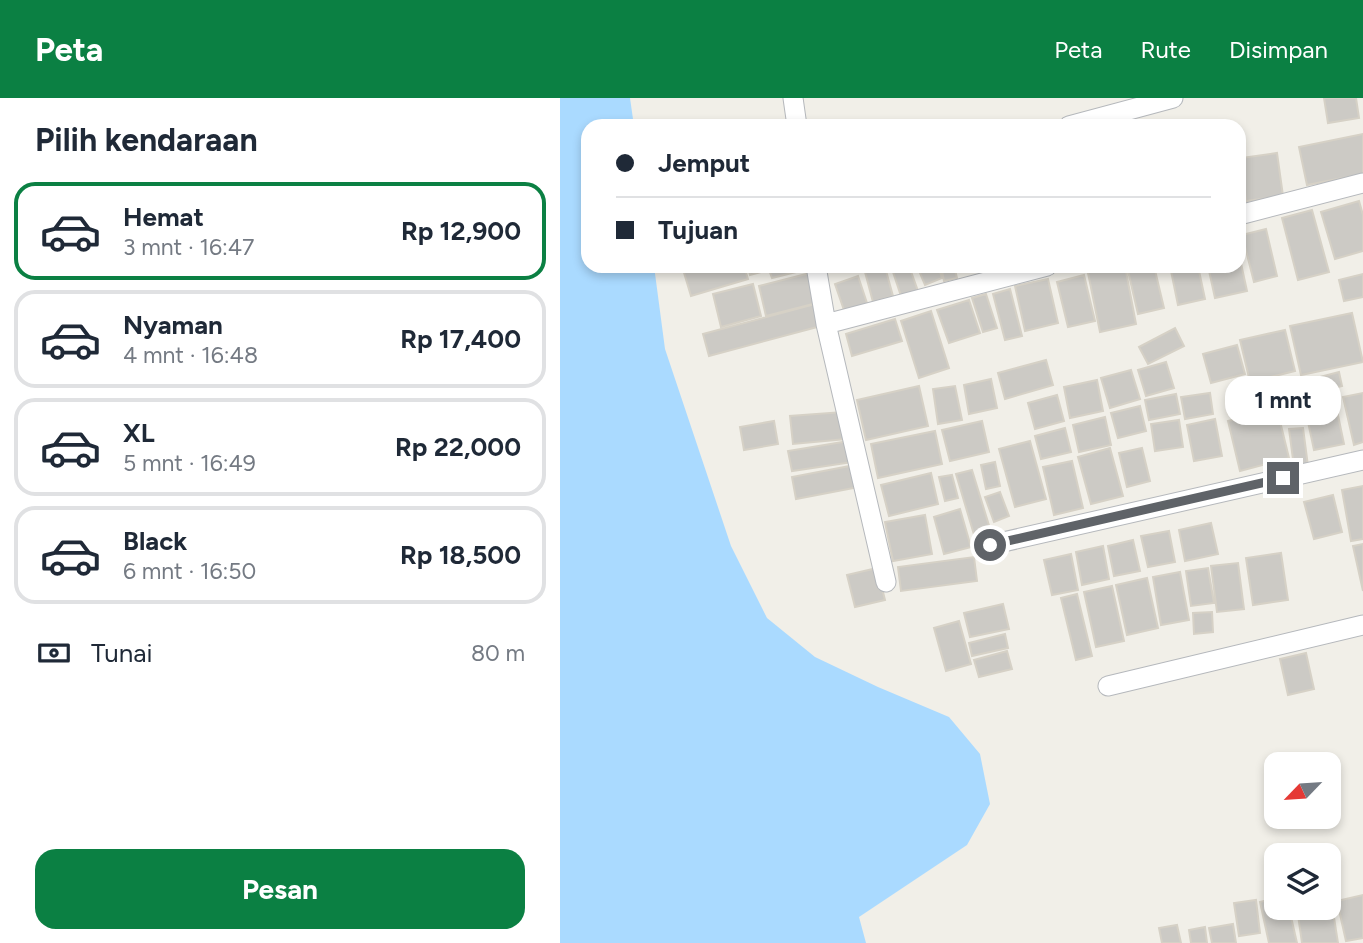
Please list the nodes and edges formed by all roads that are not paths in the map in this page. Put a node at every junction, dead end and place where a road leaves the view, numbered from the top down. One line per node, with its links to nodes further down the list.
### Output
1 (793, 98): 3 (street)
2 (1173, 98): 4 (street)
3 (796, 119)
4 (1095, 119)
5 (1363, 183): 6 (street)
6 (1246, 213)
7 (817, 273): 9 (street)
8 (1020, 273): 9 (street)
9 (826, 324): 12 (street)
10 (1363, 460): 11 (street)
11 (990, 545)
12 (887, 582)
13 (1363, 625): 14 (street)
14 (1108, 685)

